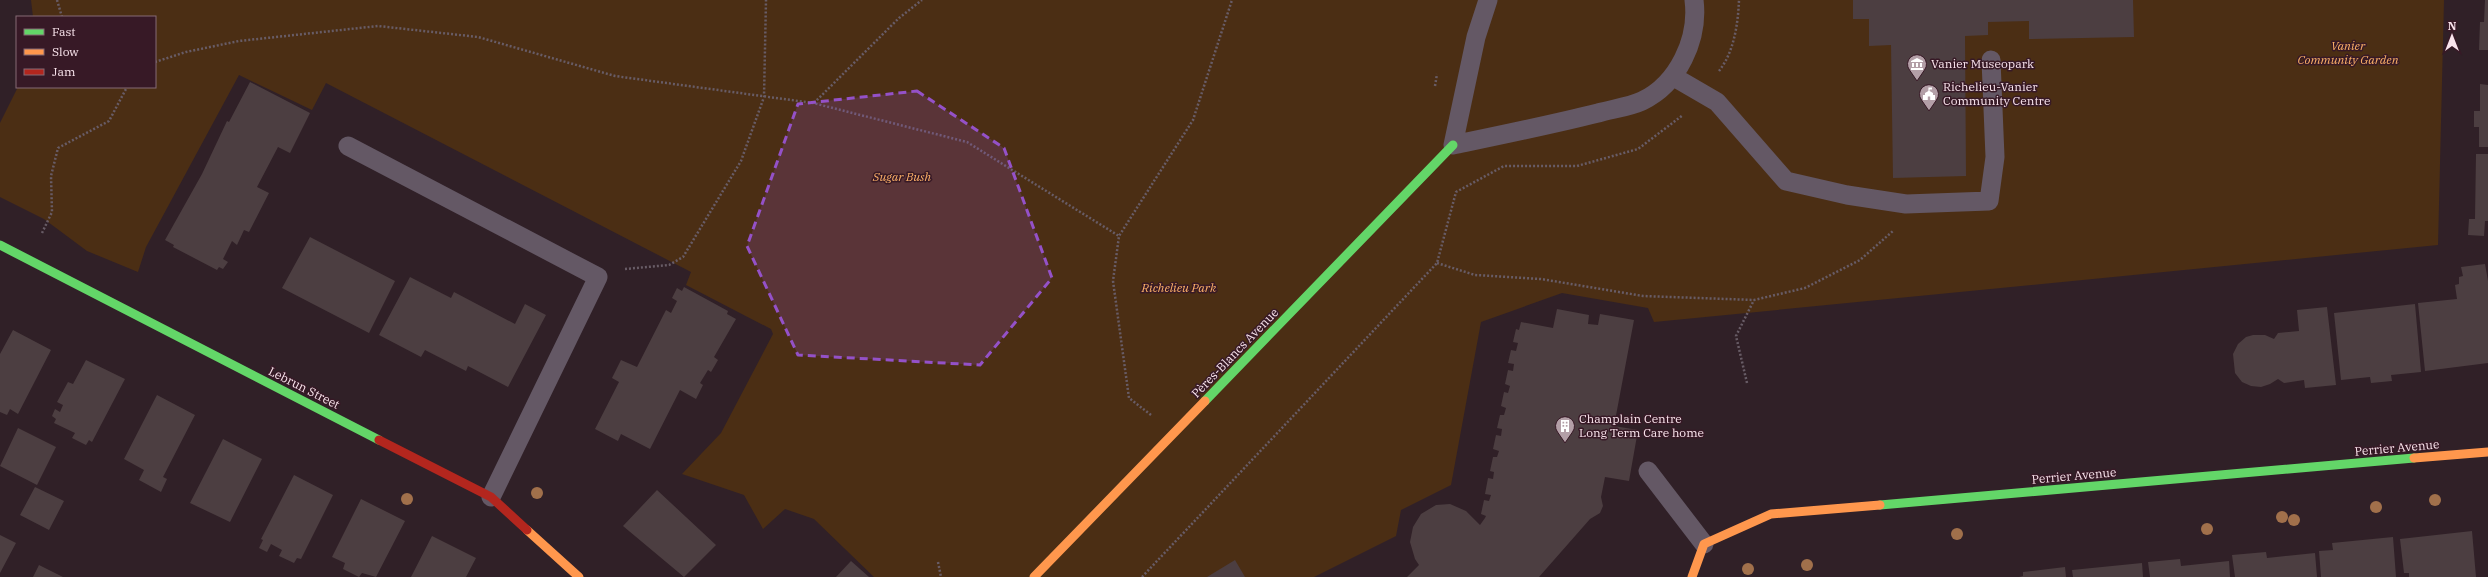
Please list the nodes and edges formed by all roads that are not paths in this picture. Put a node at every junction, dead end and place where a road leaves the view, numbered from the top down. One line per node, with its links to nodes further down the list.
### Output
1 (1488, 0): 5 (lane)
2 (1694, 0): 4 (lane)
3 (1991, 60): 4 (lane)
4 (1674, 77): 5 (lane)
5 (1453, 145): 13 (street, Pères-Blancs Avenue)
6 (348, 146): 10 (lane)
7 (0, 245): 10 (street, Lebrun Street)
8 (2488, 452): 11 (street, Perrier Avenue)
9 (1648, 471): 11 (lane)
10 (491, 497): 12 (street, Lebrun Street)
11 (1704, 544): 14 (street)
12 (579, 577)
13 (1034, 577)
14 (1692, 577)

